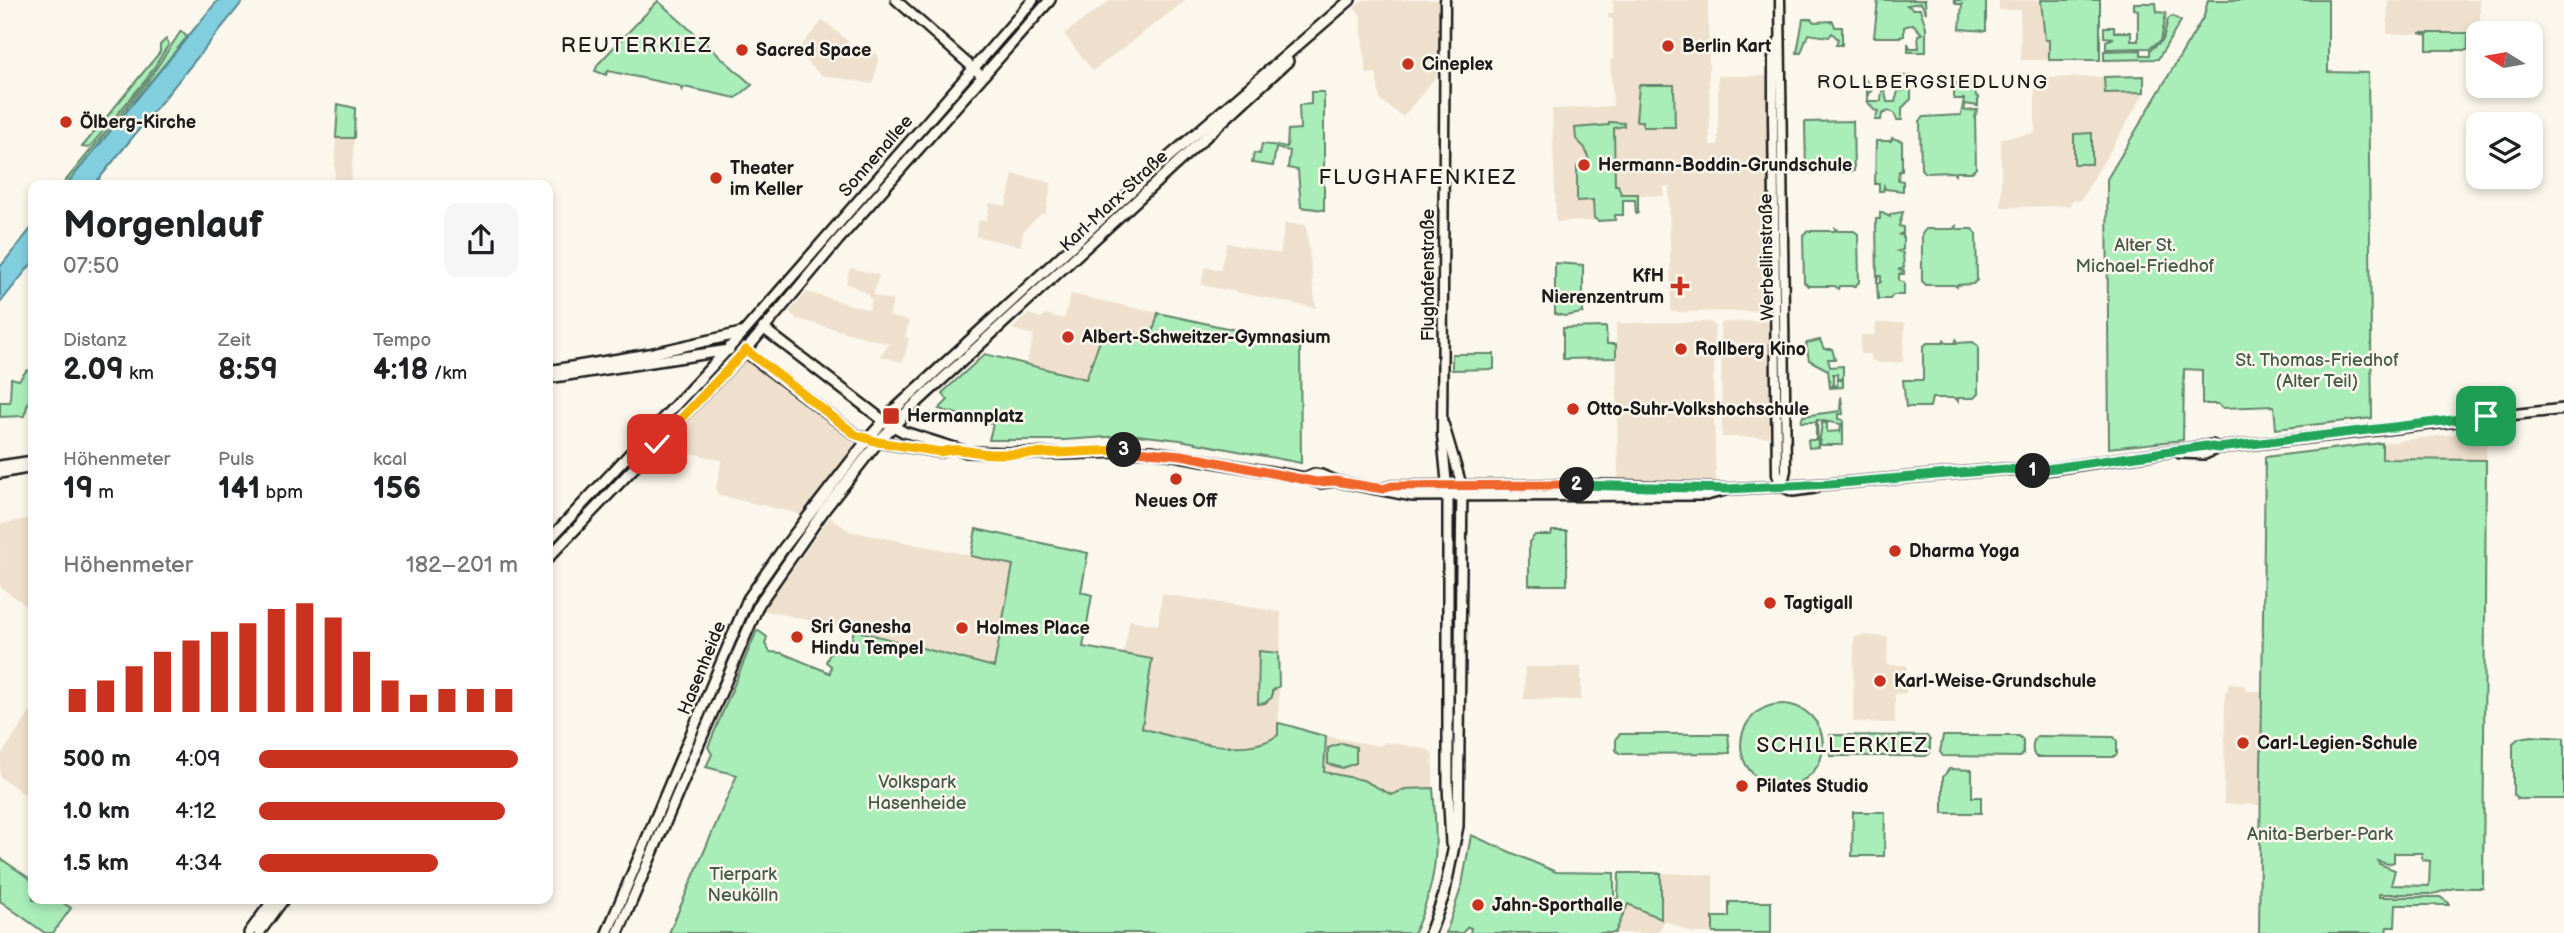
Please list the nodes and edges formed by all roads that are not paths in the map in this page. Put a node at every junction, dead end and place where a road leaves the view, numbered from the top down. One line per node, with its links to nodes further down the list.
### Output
1 (896, 0): 11 (street)
2 (1033, 0): 8 (main road, Sonnenallee)
3 (1050, 0): 10 (main road, Sonnenallee)
4 (1350, 0): 9 (main road, Karl-Marx-Straße)
5 (1358, 0): 9 (main road, Karl-Marx-Straße)
6 (1445, 0): 24 (street, Flughafenstraße)
7 (1780, 0): 34 (street, Werbellinstraße)
8 (989, 49): 10 (main road); 11 (main road, Sonnenallee)
9 (1290, 57): 23 (main road, Karl-Marx-Straße)
10 (999, 58): 12 (main road, Sonnenallee)
11 (973, 68): 12 (street); 14 (main road, Sonnenallee)
12 (982, 76): 13 (main road, Sonnenallee)
13 (763, 328): 14 (main road); 17 (main road); 23 (main road)
14 (744, 332): 15 (main road); 16 (main road); 17 (main road)
15 (695, 349): 16 (main road); 18 (main road); 20 (main road)
16 (727, 350): 17 (main road); 19 (main road)
17 (746, 350): 21 (main road); 25 (main road)
18 (553, 370)
19 (706, 374): 21 (main road); 39 (main road)
20 (553, 376)
21 (715, 383): 40 (main road)
22 (2564, 409): 34 (main road)
23 (888, 424): 25 (main road); 26 (main road); 27 (main road)
24 (1443, 425): 32 (street, Flughafenstraße); 33 (street, Flughafenstraße)
25 (867, 439): 26 (main road); 43 (main road, Hasenheide)
26 (878, 442): 27 (main road); 44 (main road, Hasenheide)
27 (951, 448): 35 (main road)
28 (28, 462): 29 (main road)
29 (0, 466)
30 (28, 468): 31 (main road)
31 (0, 473)
32 (1447, 486): 33 (main road); 35 (main road); 38 (main road, Flughafenstraße)
33 (1462, 486): 36 (main road); 37 (main road, Flughafenstraße)
34 (1783, 487): 36 (main road)
35 (1383, 489): 38 (main road)
36 (1727, 489): 37 (main road)
37 (1462, 496): 38 (main road); 47 (main road, Flughafenstraße)
38 (1449, 497): 46 (main road, Flughafenstraße)
39 (566, 522): 40 (main road); 41 (main road)
40 (575, 530): 42 (main road)
41 (553, 536)
42 (553, 553)
43 (765, 573): 44 (main road); 45 (main road, Hasenheide)
44 (771, 587): 45 (main road, Hasenheide)
45 (717, 687): 53 (main road, Hasenheide); 54 (main road, Hasenheide)
46 (1448, 710): 47 (main road); 48 (main road, Flughafenstraße)
47 (1460, 710): 48 (main road, Flughafenstraße)
48 (1452, 855): 55 (main road)
49 (270, 904): 51 (main road)
50 (280, 904): 52 (main road)
51 (249, 933)
52 (259, 933)
53 (607, 933)
54 (618, 933)
55 (1430, 933)

